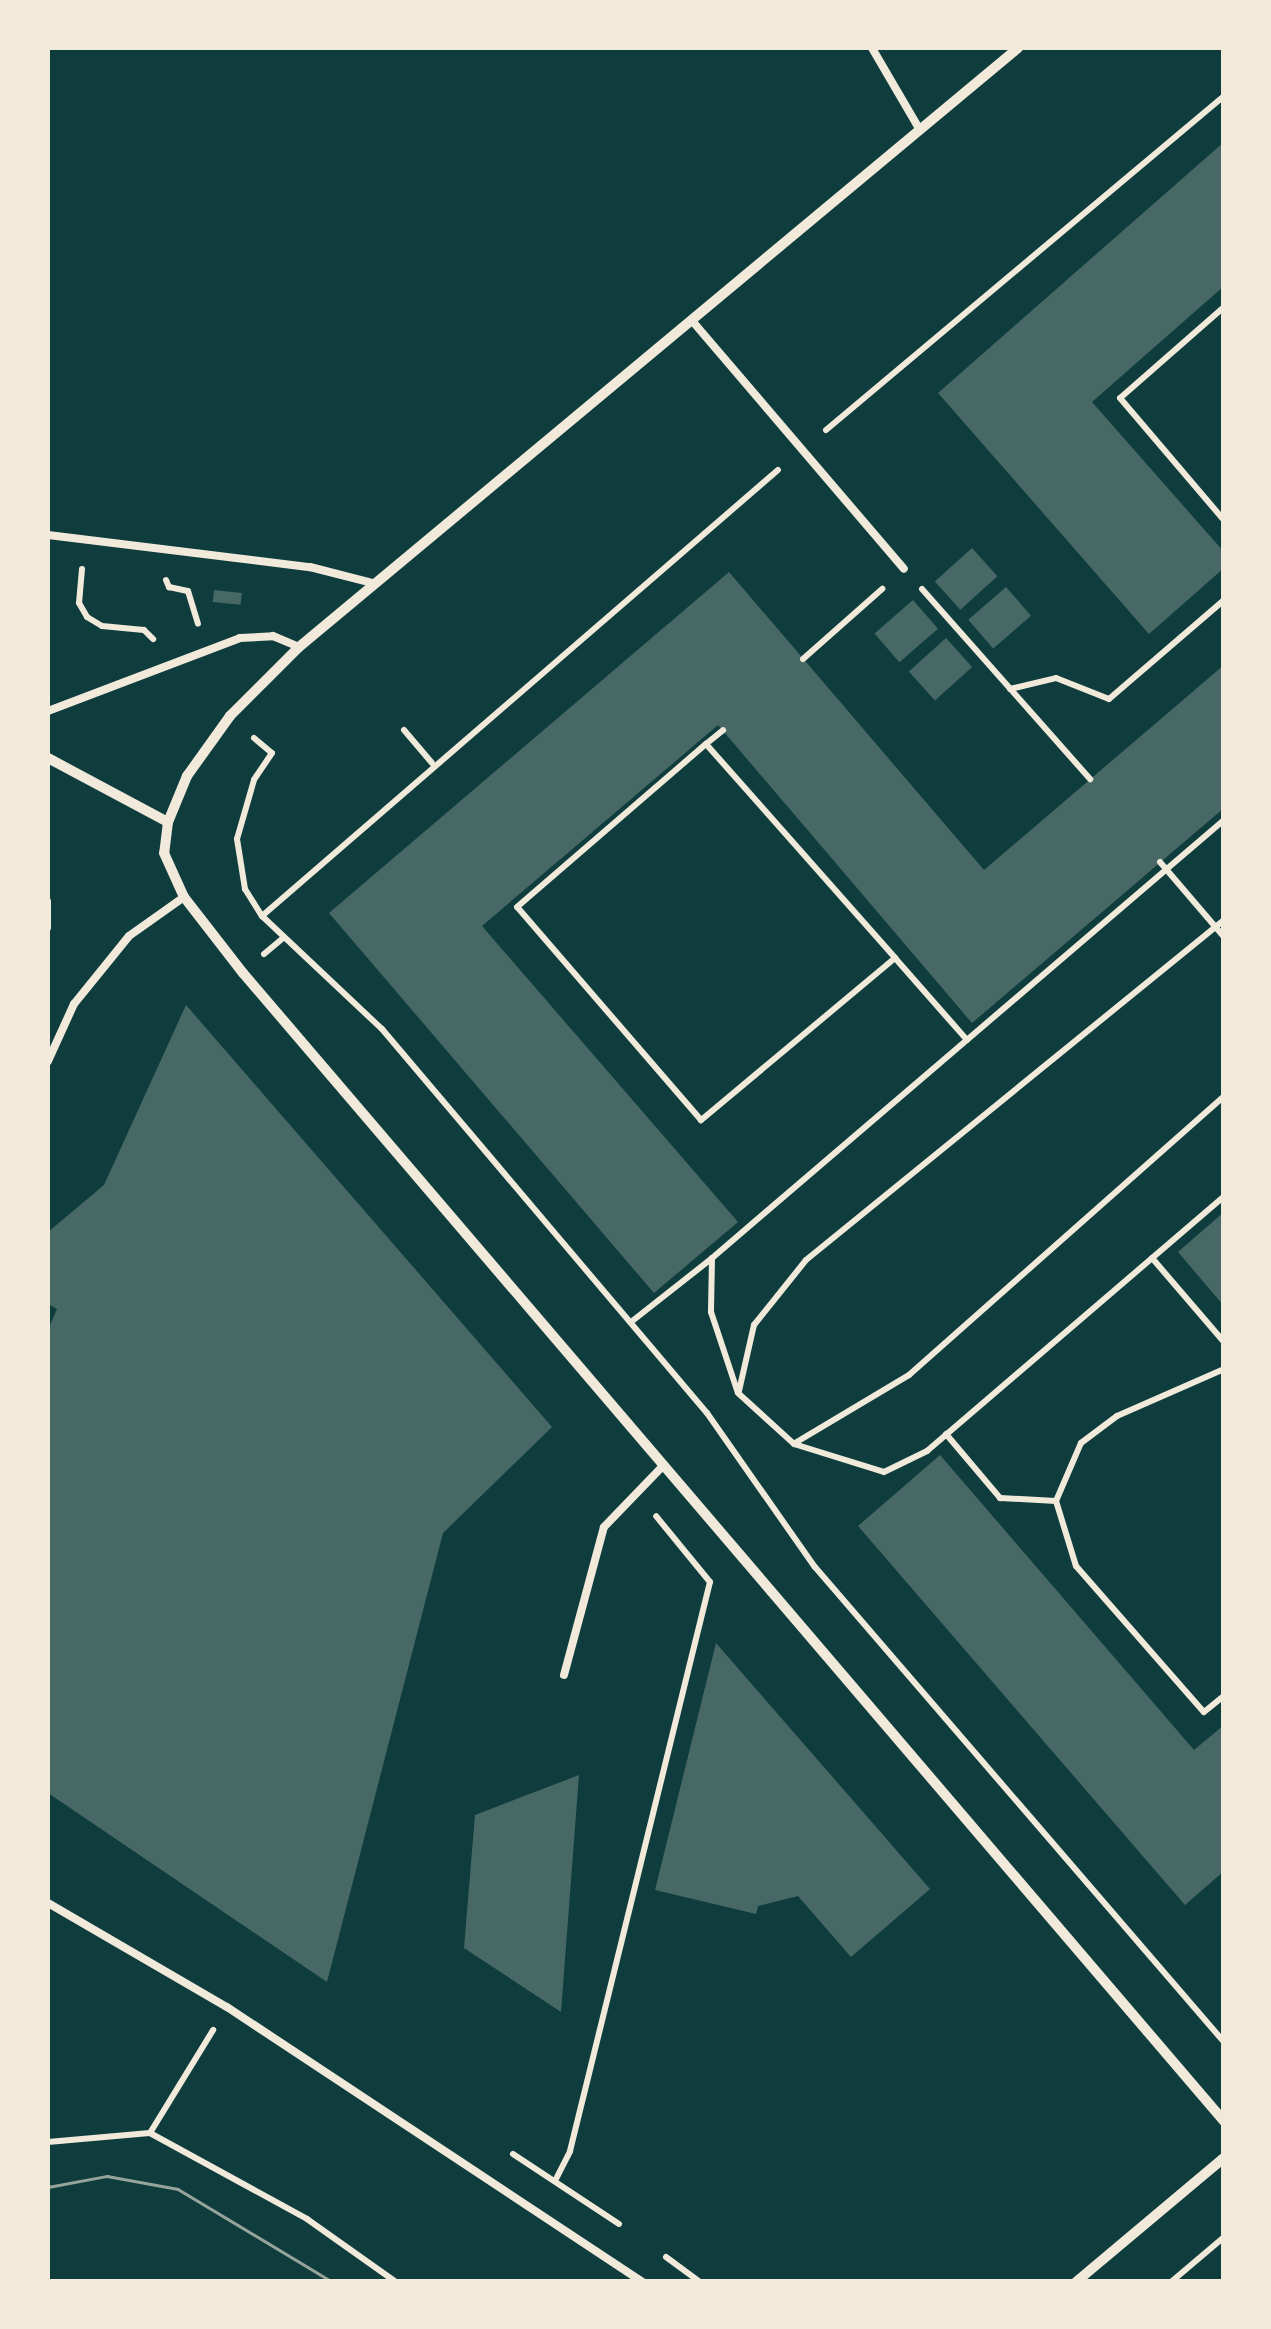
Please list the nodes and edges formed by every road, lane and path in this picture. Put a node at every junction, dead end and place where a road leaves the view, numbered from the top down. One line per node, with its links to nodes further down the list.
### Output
1 (872, 48): 4 (lane)
2 (1018, 48): 4 (street)
3 (1224, 96): 7 (path)
4 (920, 130): 6 (street)
5 (1224, 307): 8 (path)
6 (694, 323): 7 (lane); 16 (street)
7 (802, 450): 12 (lane); 31 (path)
8 (1224, 520)
9 (48, 534): 16 (lane)
10 (98, 569): 21 (path)
11 (167, 569): 14 (path)
12 (904, 569): 23 (path); 24 (path)
13 (148, 576): 14 (path)
14 (165, 578): 15 (path); 18 (path)
15 (204, 583)
16 (373, 583): 22 (street)
17 (1224, 600): 24 (path)
18 (196, 620)
19 (200, 628): 20 (path)
20 (186, 633)
21 (172, 638)
22 (299, 648): 25 (lane); 26 (street)
23 (803, 659)
24 (1010, 689): 32 (path)
25 (48, 711)
26 (230, 716): 34 (street); 38 (path)
27 (404, 730): 31 (path)
28 (722, 730): 29 (path)
29 (706, 744): 43 (path); 43 (path)
30 (48, 758): 34 (street)
31 (432, 763): 38 (path)
32 (1090, 779)
33 (1224, 820): 35 (path)
34 (168, 822): 36 (street)
35 (1163, 866): 40 (path); 44 (path)
36 (184, 897): 45 (lane); 56 (street)
37 (48, 902): 41 (path)
38 (262, 916): 50 (path)
39 (1224, 920): 40 (path)
40 (1215, 927): 42 (path); 53 (path)
41 (48, 928)
42 (1224, 937)
43 (895, 958): 44 (path)
44 (966, 1040): 48 (path)
45 (48, 1061)
46 (1224, 1096): 55 (path)
47 (1224, 1196): 49 (path)
48 (712, 1258): 50 (path); 53 (path)
49 (1152, 1258): 51 (path); 54 (path)
50 (630, 1322): 63 (path)
51 (1224, 1342)
52 (1224, 1369): 58 (path)
53 (738, 1393): 55 (path)
54 (946, 1434): 55 (path); 58 (path)
55 (794, 1444)
56 (662, 1467): 57 (lane); 64 (street)
57 (636, 1492): 59 (lane); 68 (path)
58 (1056, 1501): 60 (path)
59 (564, 1675)
60 (1224, 1696)
61 (48, 1903): 62 (lane)
62 (227, 2007): 65 (path); 71 (lane)
63 (1224, 2042)
64 (1224, 2121)
65 (150, 2133): 66 (path); 70 (path)
66 (48, 2142)
67 (1224, 2158): 72 (street)
68 (556, 2180)
69 (1224, 2237): 73 (path)
70 (396, 2282)
71 (643, 2282)
72 (1076, 2282)
73 (1171, 2282)

